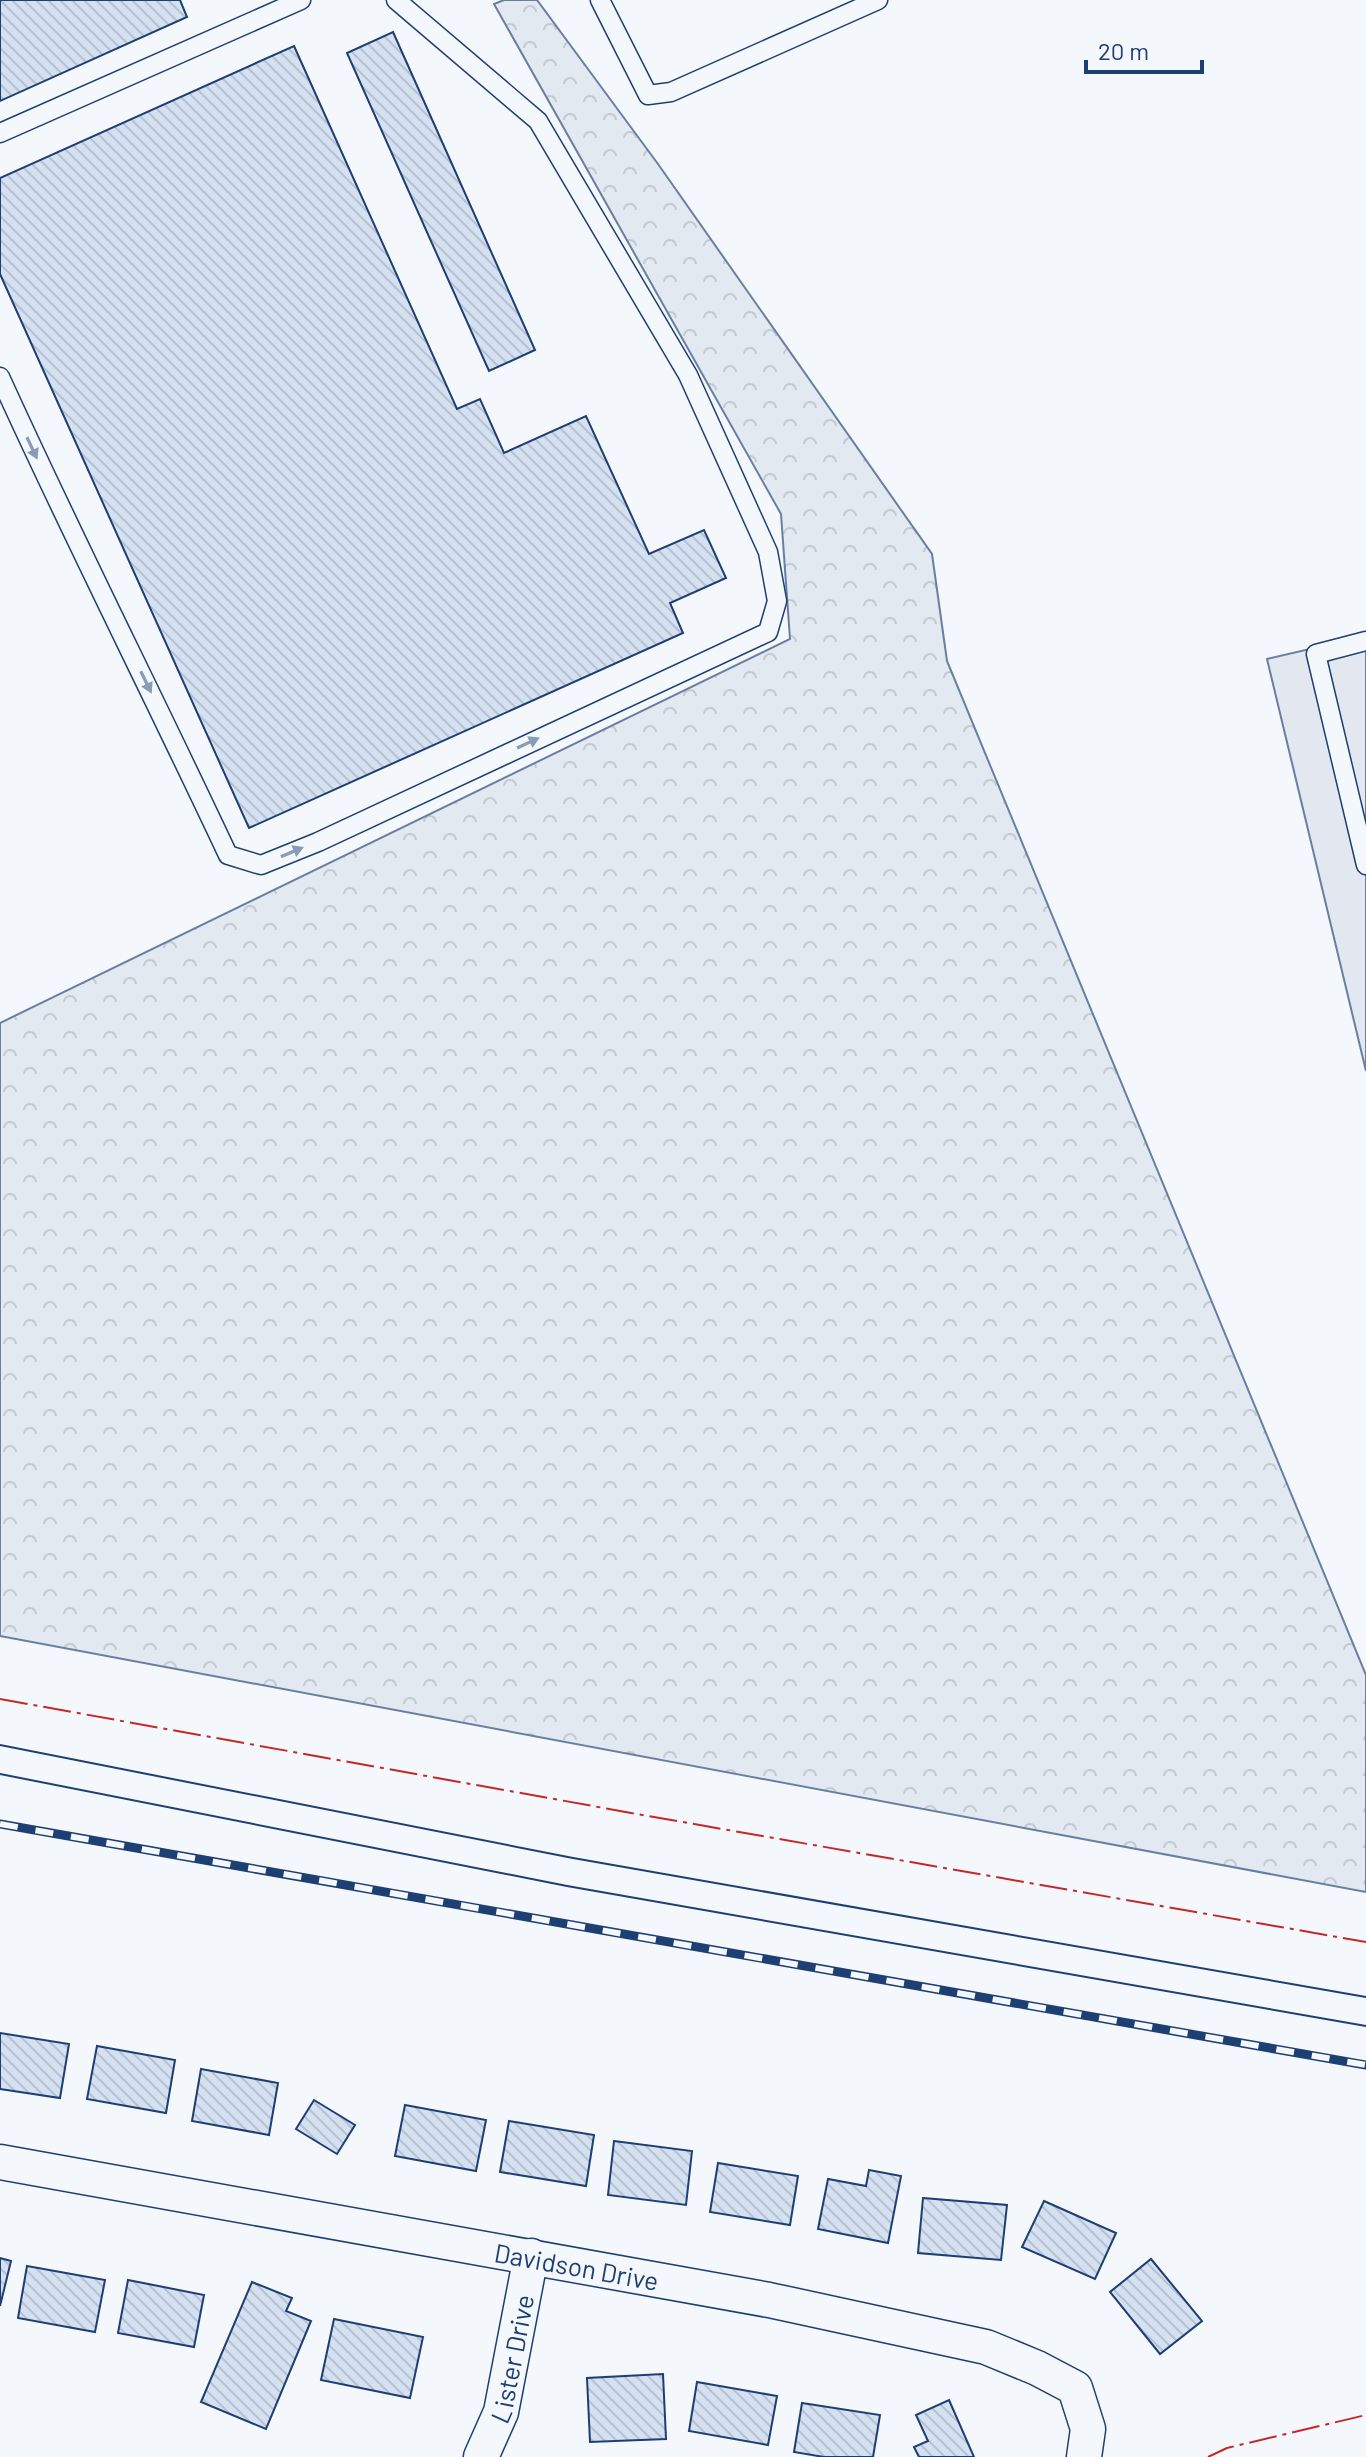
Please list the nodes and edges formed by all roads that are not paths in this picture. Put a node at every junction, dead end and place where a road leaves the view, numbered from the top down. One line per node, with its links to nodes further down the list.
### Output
1 (299, 0): 5 (lane)
2 (396, 0): 6 (lane, one-way to 2)
3 (600, 0): 4 (lane)
4 (878, 0)
5 (0, 133)
6 (0, 377)
7 (1366, 641): 8 (lane)
8 (1366, 865)
9 (0, 2162): 10 (street, Davidson Drive)
10 (531, 2256): 11 (street, Lister Drive); 12 (street, Davidson Drive)
11 (481, 2457)
12 (1084, 2457)

